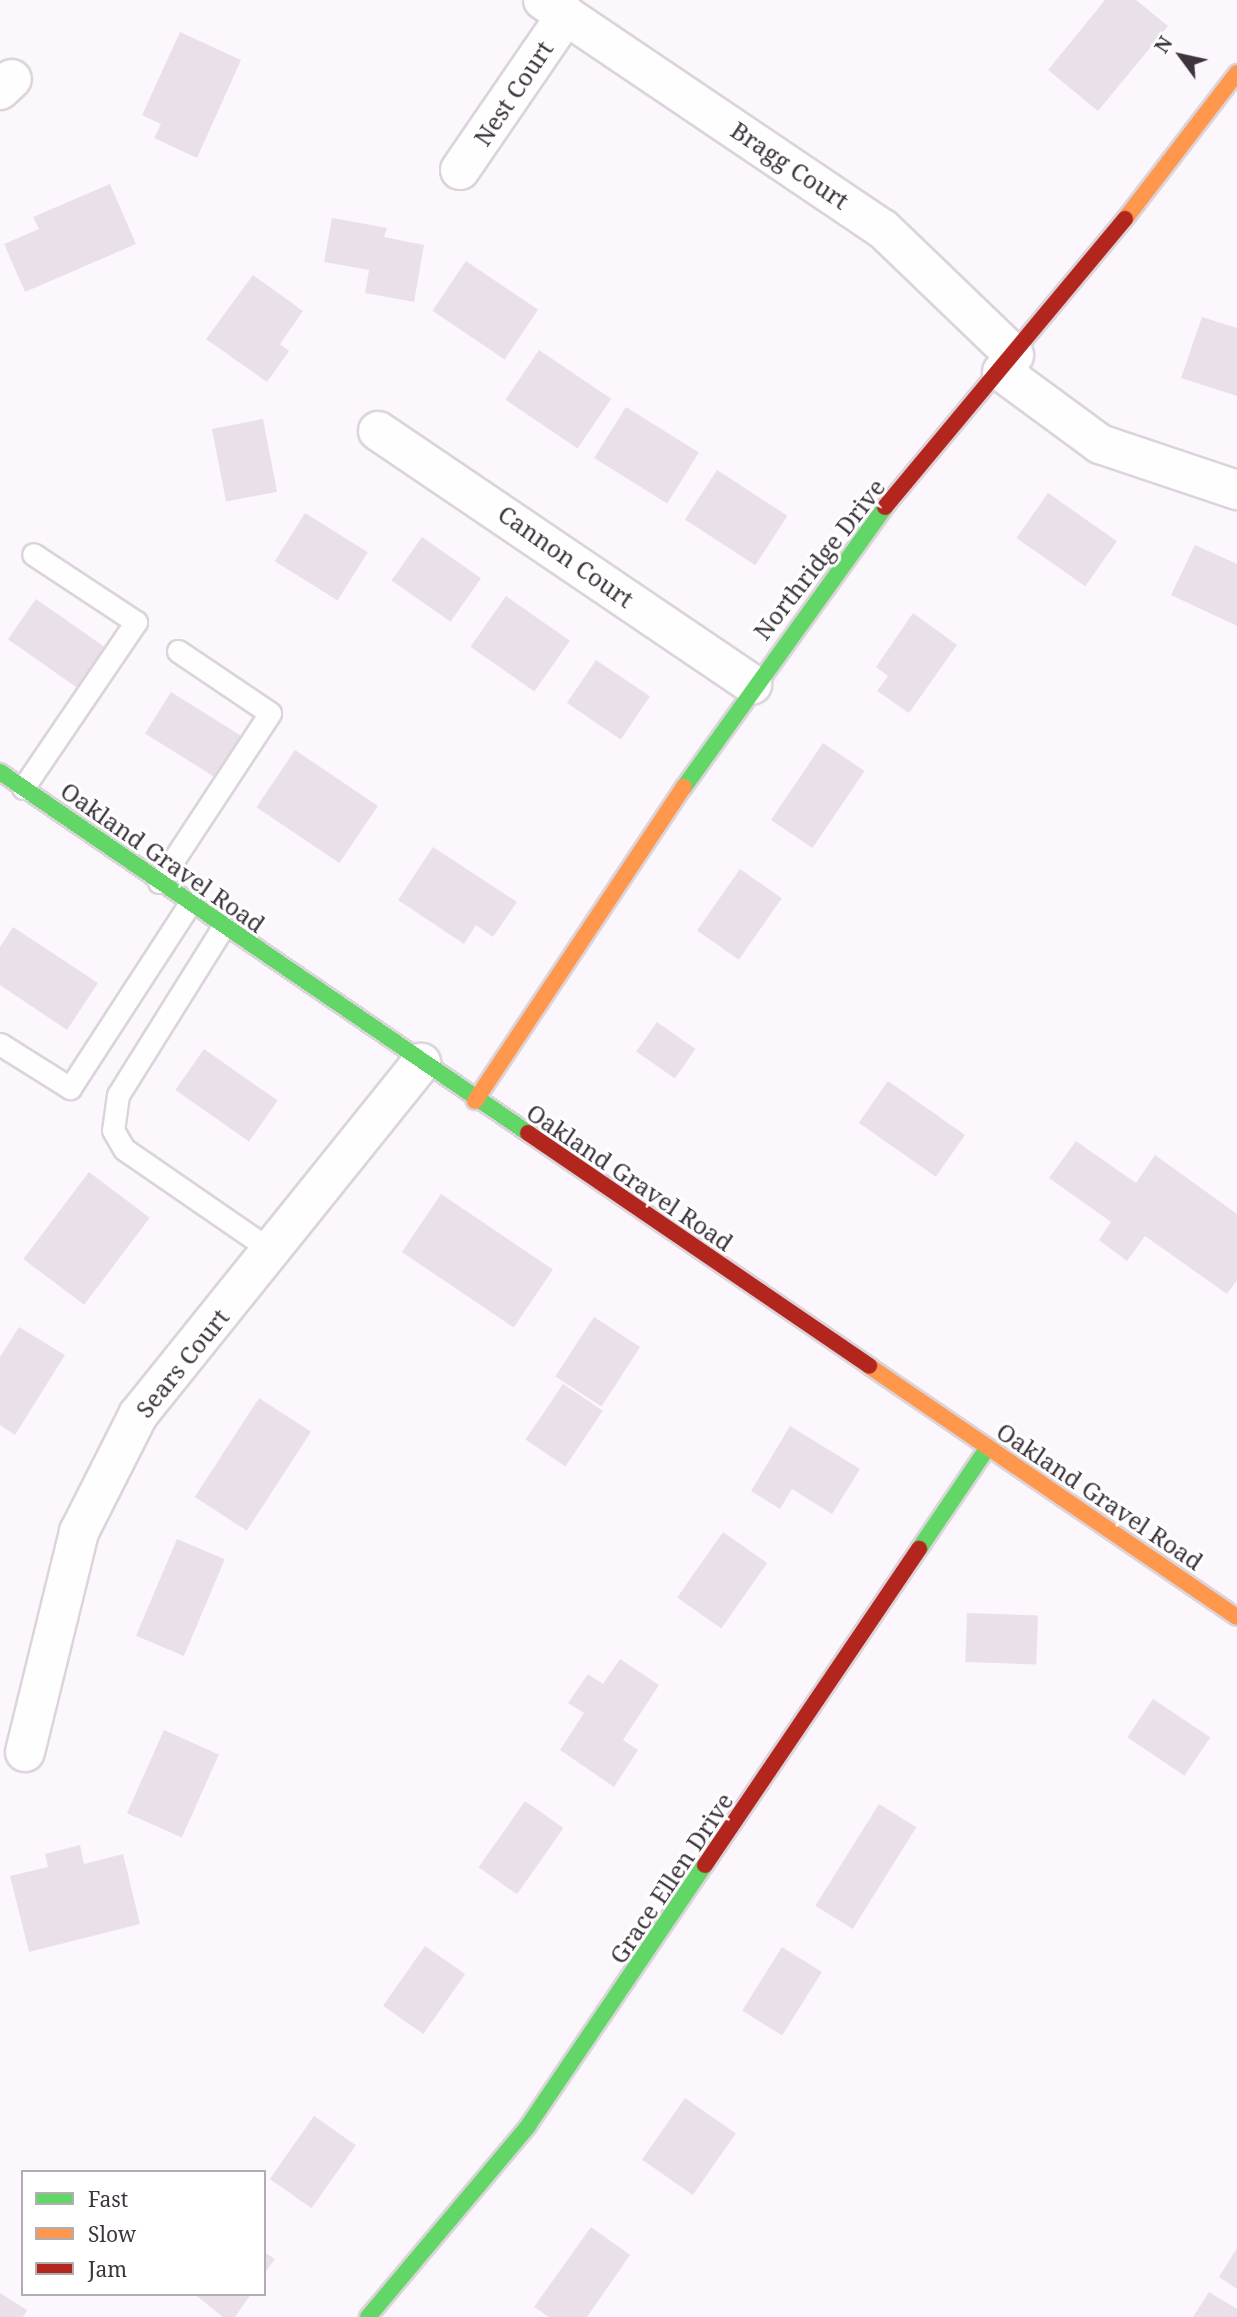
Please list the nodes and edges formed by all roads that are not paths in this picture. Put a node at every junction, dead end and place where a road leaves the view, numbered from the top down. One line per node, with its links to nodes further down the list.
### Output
1 (555, 7): 3 (street, Nest Court); 4 (street, Bragg Court)
2 (1237, 73): 4 (street, Northridge Drive)
3 (460, 170)
4 (1008, 364): 6 (street, Bragg Court); 9 (street, Northridge Drive)
5 (378, 431): 9 (street, Cannon Court)
6 (1237, 490)
7 (33, 554): 11 (lane)
8 (178, 651): 12 (lane)
9 (752, 684): 17 (street, Northridge Drive)
10 (0, 772): 11 (street, Oakland Gravel Road)
11 (23, 788): 12 (street, Oakland Gravel Road)
12 (159, 882): 13 (street, Oakland Gravel Road)
13 (190, 903): 14 (street, Oakland Gravel Road); 15 (lane)
14 (223, 927): 16 (street, Oakland Gravel Road); 18 (lane)
15 (0, 1044)
16 (421, 1063): 17 (street, Oakland Gravel Road); 18 (street, Sears Court)
17 (475, 1101): 19 (street, Oakland Gravel Road)
18 (272, 1251): 21 (street, Sears Court)
19 (988, 1447): 20 (street, Oakland Gravel Road); 22 (street, Grace Ellen Drive)
20 (1237, 1617)
21 (25, 1752)
22 (368, 2317)

